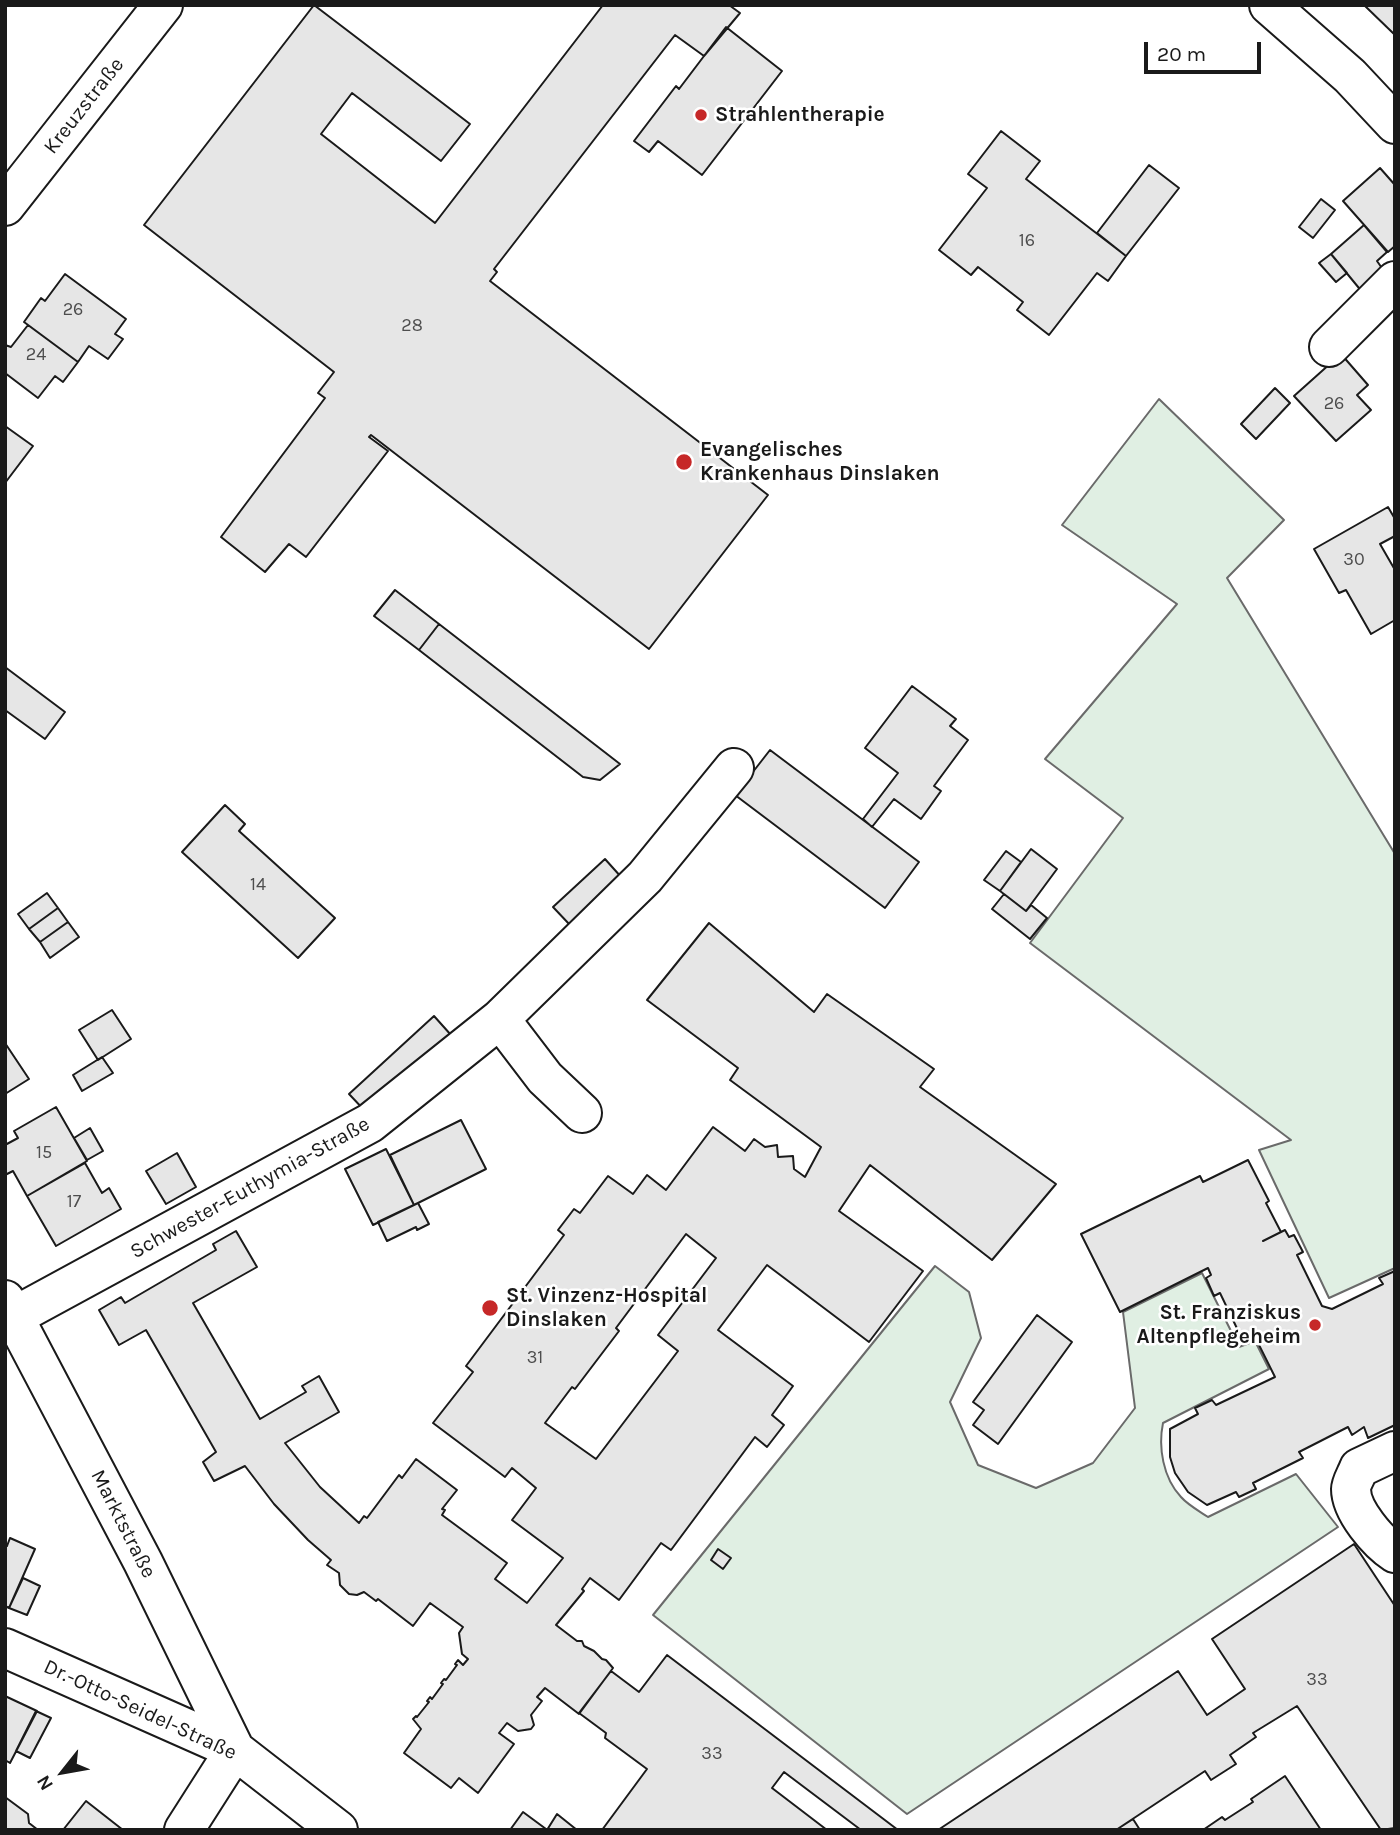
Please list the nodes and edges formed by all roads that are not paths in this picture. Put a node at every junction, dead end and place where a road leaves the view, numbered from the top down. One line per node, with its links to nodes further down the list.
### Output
1 (163, 5): 4 (street, Kreuzstraße)
2 (1269, 5): 3 (street)
3 (1395, 124)
4 (5, 206)
5 (1395, 281): 6 (street)
6 (1329, 347)
7 (734, 768): 8 (street, Schwester-Euthymia-Straße)
8 (500, 1019): 9 (street); 10 (street, Schwester-Euthymia-Straße)
9 (582, 1113)
10 (10, 1308): 14 (street, Marktstraße)
11 (1395, 1451): 12 (street)
12 (1395, 1553)
13 (5, 1648): 14 (street, Dr.-Otto-Seidel-Straße)
14 (235, 1750): 15 (street); 16 (street, Dr.-Otto-Seidel-Straße)
15 (184, 1830)
16 (338, 1830)

